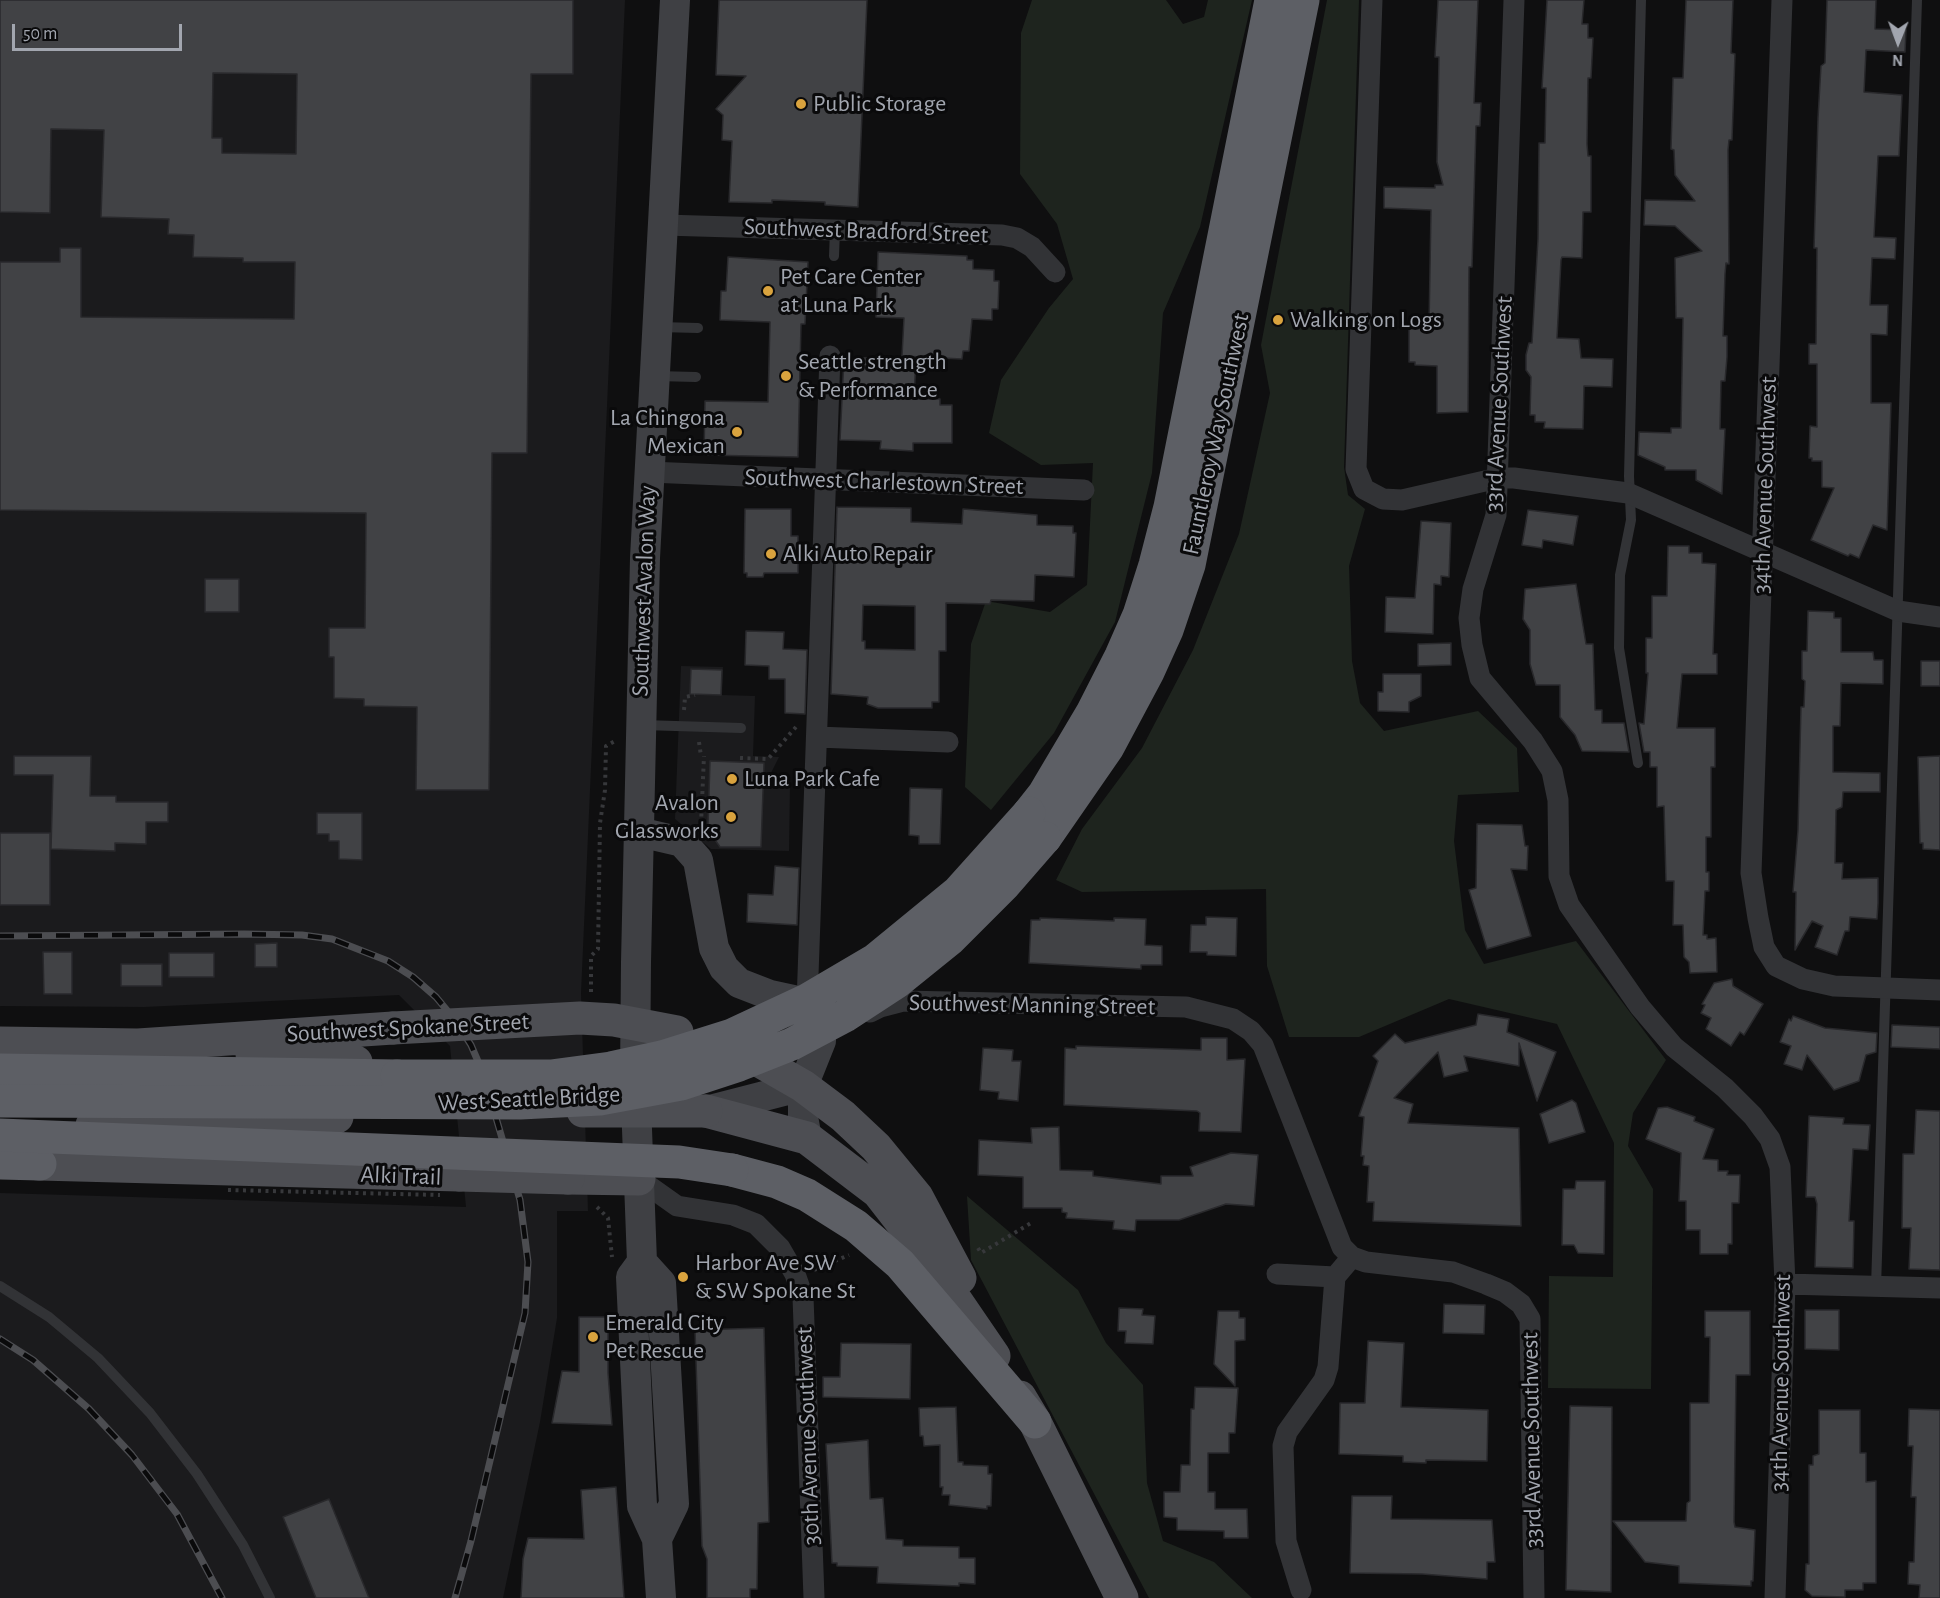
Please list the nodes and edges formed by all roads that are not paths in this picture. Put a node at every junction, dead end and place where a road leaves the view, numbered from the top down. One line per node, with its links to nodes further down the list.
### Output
1 (675, 0): 9 (main road, Southwest Avalon Way)
2 (1271, 0): 31 (highway, Fauntleroy Way Southwest)
3 (1303, 0): 31 (highway, Fauntleroy Way Southwest)
4 (1372, 0): 19 (street)
5 (1514, 0): 19 (street, 33rd Avenue Southwest)
6 (1641, 0): 22 (lane)
7 (1782, 0): 23 (street, 34th Avenue Southwest)
8 (1917, 0): 24 (lane)
9 (664, 225): 10 (street, Southwest Bradford Street); 13 (main road, Southwest Avalon Way)
10 (835, 230): 11 (lane); 12 (street, Southwest Bradford Street)
11 (834, 256)
12 (1054, 272)
13 (658, 327): 14 (lane); 16 (main road, Southwest Avalon Way)
14 (698, 328)
15 (830, 356): 20 (street)
16 (655, 376): 17 (lane); 18 (main road, Southwest Avalon Way)
17 (696, 377)
18 (649, 472): 20 (street, Southwest Charlestown Street); 26 (main road, Southwest Avalon Way)
19 (1498, 478): 22 (street); 49 (street, 33rd Avenue Southwest)
20 (826, 481): 21 (street, Southwest Charlestown Street); 28 (street)
21 (1084, 490)
22 (1628, 493): 23 (street); 30 (lane)
23 (1762, 551): 24 (street); 33 (street, 34th Avenue Southwest)
24 (1898, 611): 25 (street); 33 (lane)
25 (1940, 617)
26 (640, 724): 27 (lane); 32 (main road, Southwest Avalon Way)
27 (741, 728)
28 (817, 737): 29 (street); 35 (street)
29 (948, 742)
30 (1638, 763)
31 (1037, 826): 39 (highway, West Seattle Bridge, bridge); 42 (highway, West Seattle Bridge, bridge)
32 (639, 832): 35 (main road); 40 (main road, Southwest Avalon Way)
33 (1886, 989): 34 (street); 56 (lane)
34 (1940, 990)
35 (807, 1003): 36 (main road)
36 (821, 1041): 41 (main road); 51 (street, Southwest Manning Street)
37 (0, 1043): 38 (main road, Southwest Spokane Street)
38 (138, 1045): 40 (main road, bridge); 41 (main road, Southwest Spokane Street, bridge)
39 (0, 1070)
40 (635, 1076): 50 (main road, Southwest Avalon Way)
41 (803, 1086): 43 (main road); 46 (main road); 58 (main road, Southwest Spokane Street)
42 (0, 1101)
43 (706, 1111): 44 (main road, bridge); 46 (main road)
44 (0, 1127)
45 (0, 1135): 59 (highway, bridge)
46 (807, 1138): 58 (main road)
47 (0, 1161): 48 (highway)
48 (40, 1164): 50 (main road, bridge)
49 (1780, 1167): 54 (street, 34th Avenue Southwest)
50 (639, 1179): 62 (main road, Southwest Avalon Way); 63 (street, 30th Avenue Southwest)
51 (1352, 1257): 53 (street); 65 (street, 33rd Avenue Southwest)
52 (1277, 1274): 53 (street)
53 (1335, 1277): 60 (street)
54 (1785, 1284): 56 (street); 66 (street, 34th Avenue Southwest)
55 (0, 1286): 61 (lane)
56 (1876, 1287): 57 (street)
57 (1940, 1288)
58 (1005, 1372): 59 (main road)
59 (1035, 1422): 64 (main road)
60 (1301, 1590)
61 (270, 1598)
62 (661, 1598)
63 (814, 1598)
64 (1122, 1598)
65 (1534, 1598)
66 (1775, 1598)

